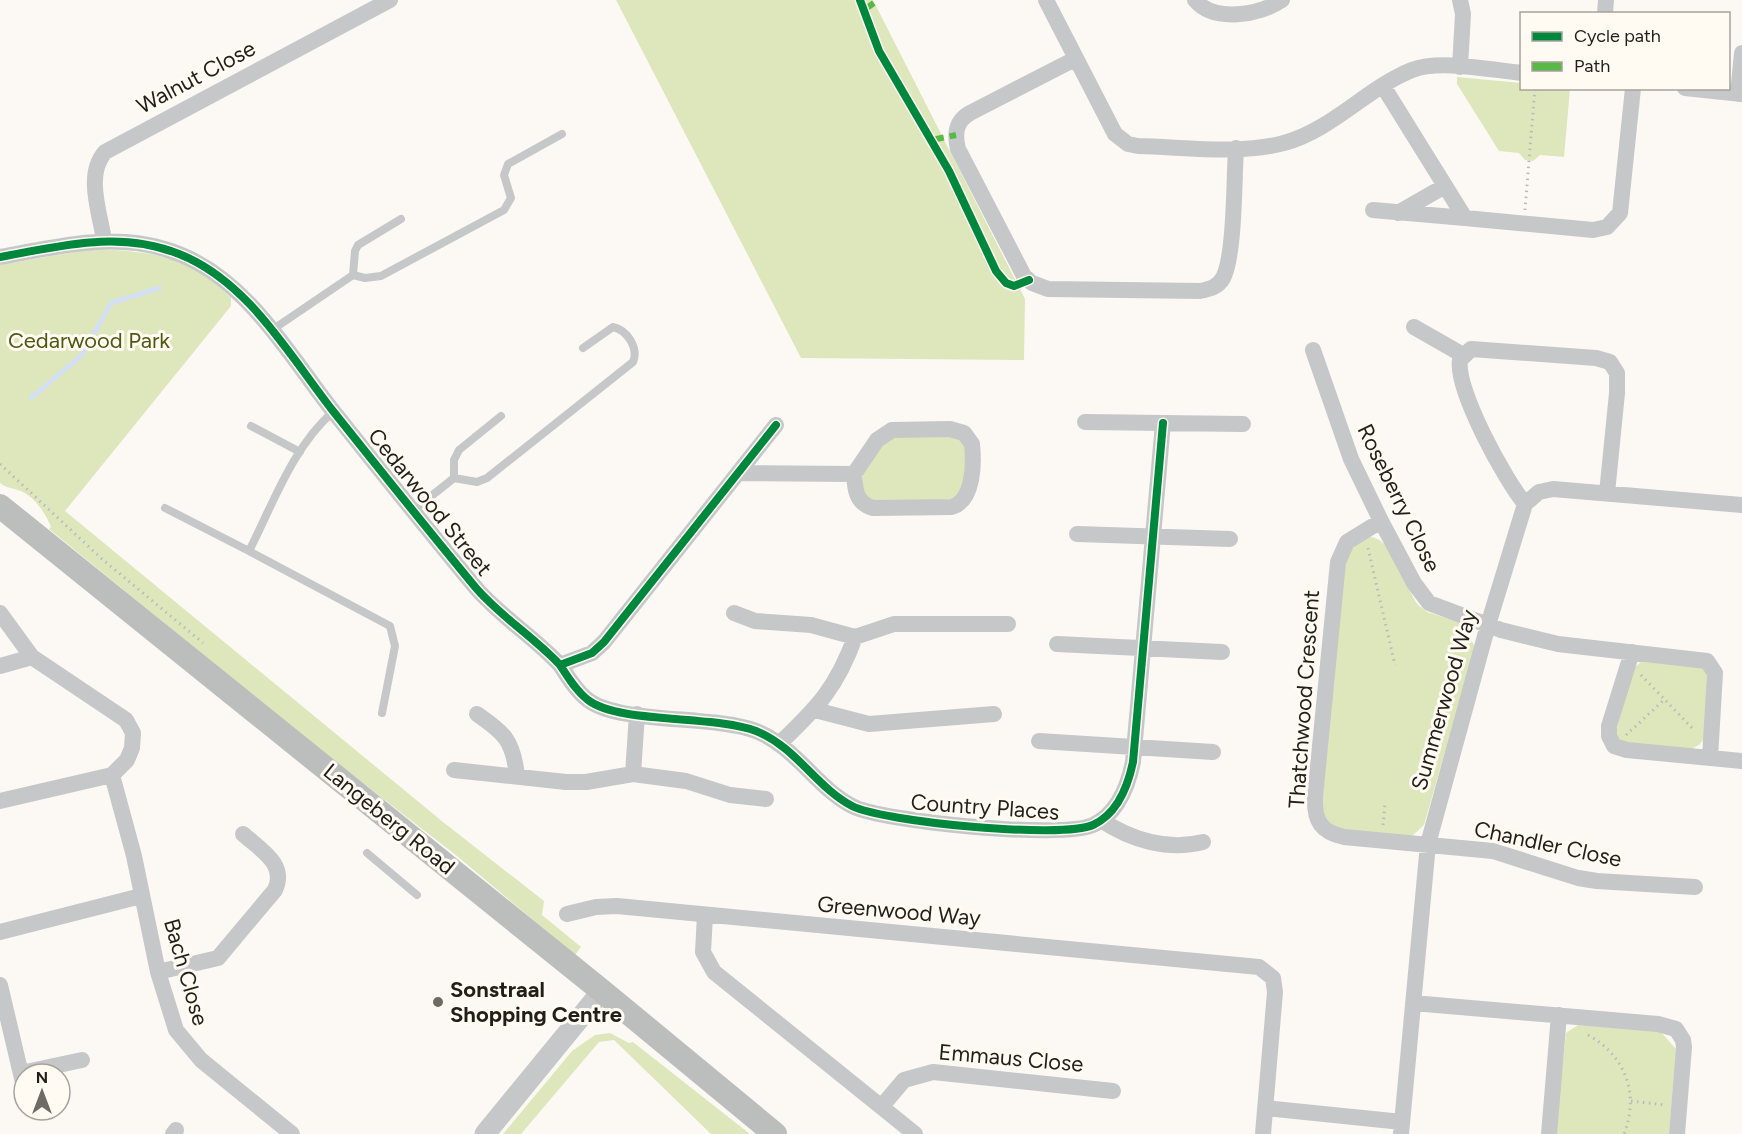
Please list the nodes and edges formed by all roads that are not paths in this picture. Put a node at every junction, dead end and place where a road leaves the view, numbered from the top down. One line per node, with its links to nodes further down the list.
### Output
1 (390, 0): 21 (street, Walnut Close)
2 (1046, 0): 7 (street)
3 (1195, 0): 4 (street)
4 (1282, 0)
5 (1460, 0): 8 (street)
6 (1742, 52): 13 (street)
7 (1075, 59): 15 (street); 15 (street)
8 (1460, 67): 9 (street); 10 (street)
9 (1520, 73)
10 (1383, 86): 15 (street); 16 (street)
11 (1633, 90): 19 (street)
12 (1703, 90): 13 (street)
13 (1740, 94)
14 (562, 134): 23 (lane)
15 (1236, 148)
16 (1445, 186): 18 (street); 19 (street)
17 (1372, 210): 18 (street)
18 (1398, 213): 19 (street)
19 (1465, 218)
20 (401, 219): 23 (lane)
21 (104, 240): 22 (street, Cedarwood Street); 25 (street, Cedarwood Street)
22 (0, 257)
23 (353, 275): 25 (lane)
24 (1414, 327): 28 (street)
25 (272, 330): 29 (street, Cedarwood Street)
26 (583, 348): 39 (lane)
27 (1313, 350): 46 (street, Roseberry Close)
28 (1463, 355): 40 (street); 41 (street)
29 (334, 411): 36 (lane); 45 (street, Cedarwood Street)
30 (501, 416): 39 (lane)
31 (1085, 422): 32 (street)
32 (1163, 423): 33 (street); 48 (street)
33 (1243, 424)
34 (776, 425): 37 (street)
35 (251, 426): 36 (lane)
36 (300, 452): 50 (lane)
37 (739, 472): 38 (street); 61 (street)
38 (854, 474): 38 (street)
39 (454, 478): 45 (lane)
40 (1607, 493): 41 (street); 42 (street)
41 (1525, 504): 54 (street, Summerwood Way)
42 (1742, 505)
43 (0, 506): 94 (main road, Langeberg Road)
44 (165, 508): 50 (lane)
45 (415, 509): 61 (street, Cedarwood Street)
46 (1381, 521): 54 (street, Roseberry Close); 84 (street, Thatchwood Crescent)
47 (1077, 534): 48 (street)
48 (1153, 537): 49 (street); 57 (street)
49 (1230, 539)
50 (249, 551): 65 (lane)
51 (734, 612): 55 (street)
52 (0, 613): 59 (street)
53 (1008, 624): 55 (street)
54 (1488, 625): 60 (street, Roseberry Close); 84 (street, Summerwood Way)
55 (855, 637): 64 (street)
56 (1057, 644): 57 (street)
57 (1143, 648): 58 (street); 71 (street)
58 (1222, 652)
59 (32, 657): 62 (street); 77 (street)
60 (1630, 657): 73 (street, Roseberry Close); 73 (street)
61 (560, 665): 63 (street, Cedarwood Street)
62 (0, 666)
63 (605, 708): 67 (street, Country Places)
64 (815, 710): 68 (street); 70 (street)
65 (382, 713)
66 (477, 714): 78 (street)
67 (637, 714): 70 (street, Country Places); 76 (street)
68 (994, 714)
69 (1039, 741): 71 (street)
70 (780, 743): 81 (street, Country Places)
71 (1135, 747): 72 (street); 81 (street)
72 (1213, 752)
73 (1711, 752): 74 (street)
74 (1742, 761)
75 (454, 770): 78 (street)
76 (633, 774): 78 (street); 79 (street)
77 (112, 775): 80 (street); 88 (street, Bach Close)
78 (517, 776)
79 (766, 799)
80 (0, 801)
81 (1101, 820): 83 (street)
82 (243, 834): 92 (street)
83 (1203, 842)
84 (1428, 844): 86 (street, Chandler Close); 95 (street, Summerwood Way)
85 (368, 853): 87 (lane)
86 (1695, 887)
87 (417, 895)
88 (141, 896): 91 (street); 92 (street, Bach Close)
89 (567, 914): 90 (street, Greenwood Way)
90 (705, 915): 101 (street); 102 (street, Greenwood Way)
91 (0, 932)
92 (158, 972): 104 (street, Bach Close)
93 (0, 985): 98 (street)
94 (602, 990): 105 (street); 106 (main road, Langeberg Road)
95 (1413, 1003): 96 (street); 103 (street, Summerwood Way)
96 (1558, 1021): 109 (street); 110 (street)
97 (82, 1060): 99 (street)
98 (19, 1062)
99 (72, 1063)
100 (1113, 1091): 101 (street, Emmaus Close)
101 (882, 1106): 107 (street)
102 (1265, 1108): 103 (street); 108 (street, Greenwood Way)
103 (1402, 1128)
104 (292, 1134)
105 (485, 1134)
106 (775, 1134)
107 (915, 1134)
108 (1263, 1134)
109 (1549, 1134)
110 (1677, 1134)

